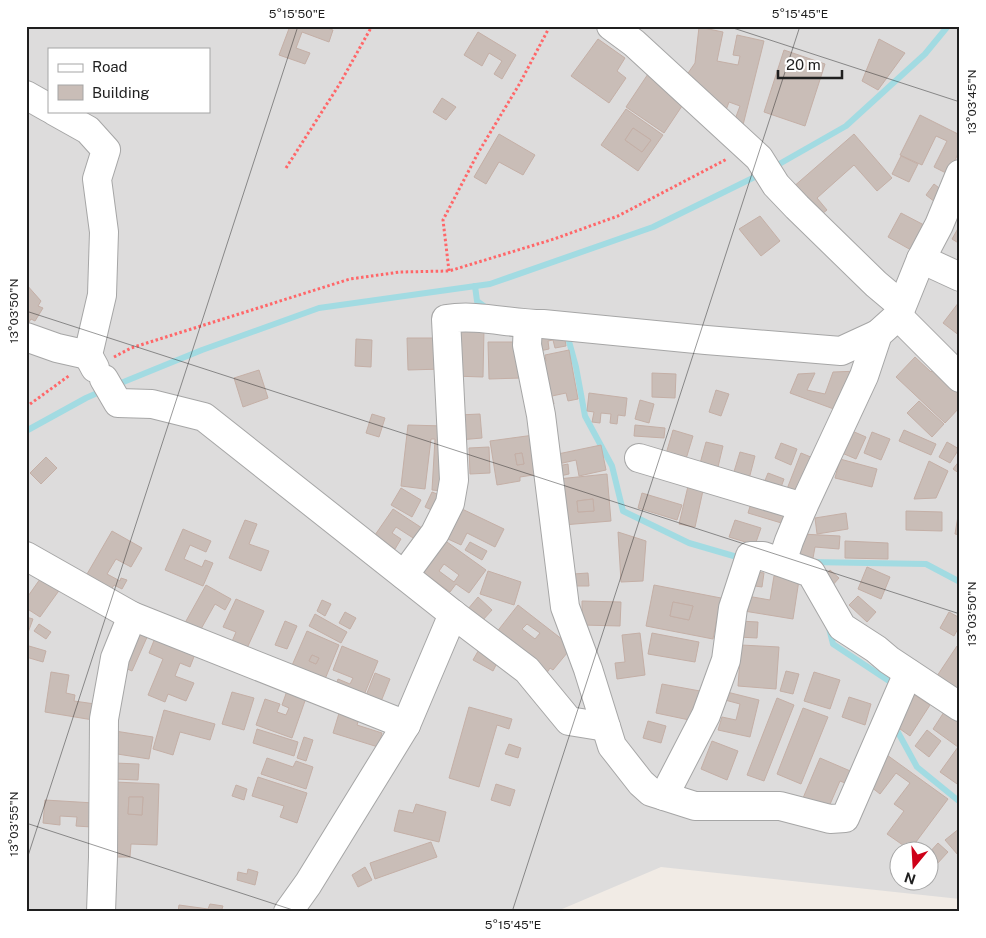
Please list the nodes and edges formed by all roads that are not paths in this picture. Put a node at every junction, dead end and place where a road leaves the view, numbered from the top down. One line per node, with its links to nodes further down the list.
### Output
1 (611, 26): 8 (street)
2 (26, 95): 3 (street)
3 (48, 107)
4 (56, 112): 11 (street)
5 (960, 174): 6 (street)
6 (921, 259): 7 (street); 8 (street)
7 (960, 277)
8 (892, 318): 9 (street); 12 (street); 14 (street)
9 (528, 324): 17 (street); 23 (street)
10 (26, 337): 11 (street)
11 (95, 367): 17 (street)
12 (960, 378)
13 (640, 458): 14 (street)
14 (803, 507): 16 (street)
15 (26, 556): 19 (street)
16 (782, 562): 20 (street); 24 (street)
17 (404, 575): 18 (street)
18 (453, 614): 22 (street); 23 (street)
19 (132, 616): 22 (street); 25 (street)
20 (908, 673): 21 (street); 24 (street)
21 (960, 707)
22 (406, 725): 26 (street)
23 (606, 727): 24 (street)
24 (664, 796)
25 (101, 912)
26 (288, 912)

